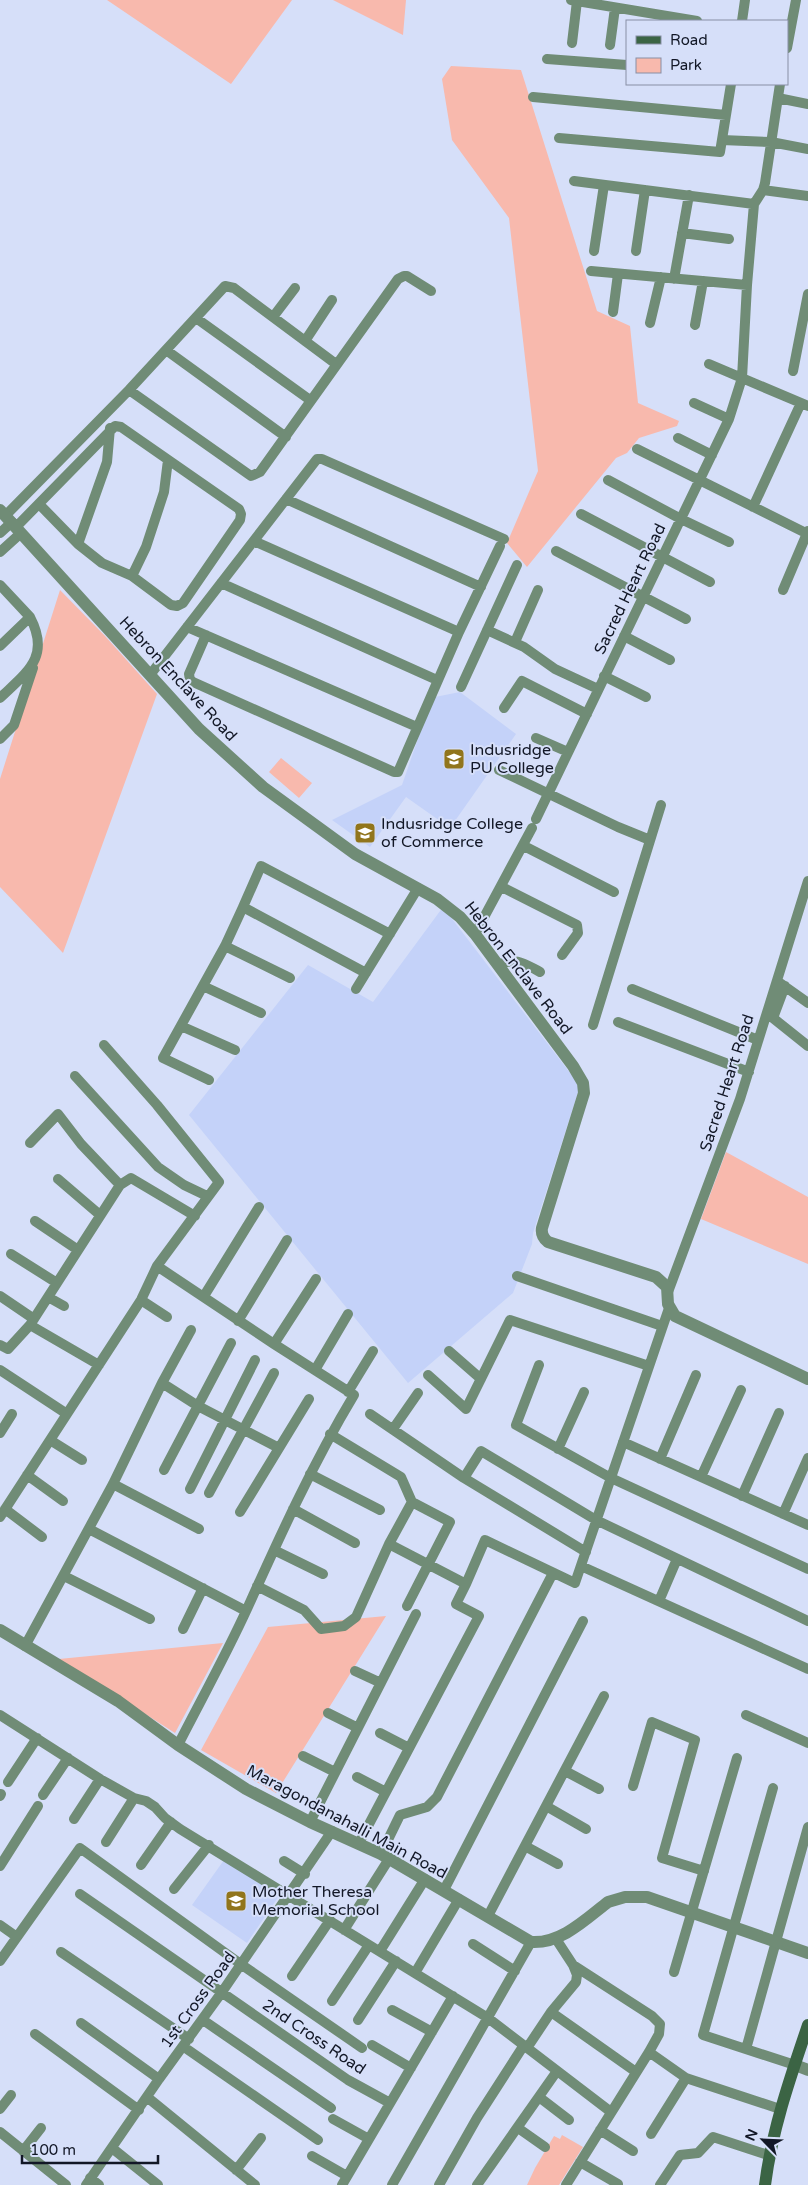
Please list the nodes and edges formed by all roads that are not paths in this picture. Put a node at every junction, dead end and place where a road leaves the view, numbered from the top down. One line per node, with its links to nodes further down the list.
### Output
1 (746, 0): 6 (street)
2 (796, 0): 8 (street)
3 (574, 1): 4 (street); 7 (street)
4 (616, 8): 5 (street); 9 (street)
5 (691, 20)
6 (742, 20)
7 (572, 43)
8 (788, 43)
9 (610, 46)
10 (547, 58): 11 (street)
11 (626, 65)
12 (731, 85): 17 (street)
13 (780, 85): 15 (street)
14 (533, 97): 17 (street)
15 (778, 98): 16 (street); 20 (street)
16 (808, 104)
17 (726, 114): 19 (street)
18 (559, 138): 19 (street)
19 (722, 140): 20 (street)
20 (771, 142): 21 (street); 25 (street)
21 (808, 149)
22 (574, 181): 23 (street)
23 (604, 185): 24 (street); 31 (street)
24 (645, 190): 26 (street); 32 (street)
25 (763, 190): 27 (street); 28 (street)
26 (689, 196): 28 (street); 29 (street)
27 (808, 196)
28 (754, 204): 38 (street, Sacred Heart Road)
29 (682, 232): 30 (street); 36 (street)
30 (729, 239)
31 (594, 251)
32 (636, 251)
33 (591, 271): 34 (street)
34 (618, 274): 35 (street); 43 (street)
35 (660, 278): 36 (street); 46 (street)
36 (674, 279): 37 (street)
37 (703, 281): 38 (street); 47 (street)
38 (747, 285): 53 (street, Sacred Heart Road)
39 (295, 288): 44 (street)
40 (431, 291): 50 (street)
41 (808, 294): 52 (street)
42 (332, 300): 48 (street)
43 (613, 312)
44 (273, 317): 45 (street); 48 (street)
45 (196, 318): 49 (street); 55 (street)
46 (650, 323)
47 (695, 325)
48 (305, 341): 50 (street)
49 (166, 350): 54 (street); 60 (street)
50 (336, 364): 55 (street)
51 (709, 364): 53 (street)
52 (793, 371)
53 (742, 378): 57 (street); 58 (street, Sacred Heart Road)
54 (129, 390): 60 (street); 72 (street)
55 (310, 400): 60 (street)
56 (694, 403): 58 (street)
57 (804, 405): 69 (street)
58 (729, 419): 63 (street, Sacred Heart Road)
59 (110, 428): 64 (street); 68 (street); 77 (street)
60 (286, 437)
61 (678, 438): 63 (street)
62 (637, 449): 66 (street)
63 (712, 455): 66 (street, Sacred Heart Road)
64 (168, 460): 82 (street); 82 (street)
65 (608, 480): 71 (street)
66 (700, 481): 69 (street); 71 (street, Sacred Heart Road)
67 (286, 500): 75 (street); 86 (street); 86 (street)
68 (39, 504): 72 (street); 77 (street)
69 (753, 507): 74 (street)
70 (581, 514): 80 (street)
71 (681, 519): 76 (street); 80 (street, Sacred Heart Road)
72 (11, 521): 73 (street); 79 (street); 101 (street, Hebron Enclave Road)
73 (0, 533)
74 (808, 533): 88 (street)
75 (254, 541): 85 (street); 94 (street)
76 (729, 542)
77 (78, 544): 82 (street)
78 (556, 551): 89 (street)
79 (0, 552)
80 (662, 556): 83 (street); 89 (street, Sacred Heart Road)
81 (517, 565): 93 (street)
82 (132, 576)
83 (710, 582)
84 (0, 584): 90 (street)
85 (221, 584): 92 (street); 103 (street)
86 (480, 587): 94 (street)
87 (538, 590): 97 (street)
88 (782, 590)
89 (642, 596): 91 (street); 96 (street, Sacred Heart Road)
90 (30, 617): 98 (street); 99 (street)
91 (686, 619)
92 (187, 627): 95 (street); 101 (street)
93 (487, 630): 97 (street); 104 (street)
94 (459, 632): 103 (street)
95 (206, 635): 110 (street); 110 (street)
96 (624, 636): 100 (street); 102 (street, Sacred Heart Road)
97 (515, 642): 105 (street)
98 (0, 646)
99 (36, 660): 107 (street); 112 (street)
100 (670, 660)
101 (150, 675): 121 (street, Hebron Enclave Road)
102 (604, 676): 105 (street, Sacred Heart Road); 106 (street)
103 (437, 680): 110 (street)
104 (461, 687)
105 (598, 689): 109 (street, Sacred Heart Road)
106 (646, 697)
107 (0, 698)
108 (504, 708): 109 (street)
109 (586, 714): 113 (street, Sacred Heart Road)
110 (417, 727)
111 (536, 738): 113 (street)
112 (0, 739)
113 (568, 752): 115 (street, Sacred Heart Road)
114 (499, 770): 115 (street)
115 (548, 793): 117 (street); 118 (street, Sacred Heart Road)
116 (661, 805): 117 (street)
117 (650, 840): 139 (street)
118 (524, 846): 120 (street, Sacred Heart Road); 122 (street)
119 (808, 881): 132 (street, Sacred Heart Road)
120 (502, 886): 125 (street, Sacred Heart Road); 127 (street)
121 (418, 888): 124 (street); 125 (street, Hebron Enclave Road)
122 (614, 892)
123 (244, 907): 124 (street); 126 (street); 130 (street)
124 (390, 934): 130 (street)
125 (475, 934): 128 (street, Hebron Enclave Road)
126 (225, 946): 131 (street); 133 (street)
127 (562, 955)
128 (498, 965): 129 (street); 163 (street, Hebron Enclave Road)
129 (540, 972)
130 (366, 973): 134 (street)
131 (290, 978)
132 (780, 983): 136 (street); 141 (street, Sacred Heart Road); 143 (street)
133 (203, 986): 137 (street); 140 (street)
134 (356, 989)
135 (632, 989): 141 (street)
136 (808, 1003)
137 (261, 1013)
138 (618, 1022): 145 (street)
139 (593, 1025)
140 (181, 1026): 144 (street); 147 (street)
141 (758, 1040): 145 (street, Sacred Heart Road)
142 (104, 1045): 151 (street)
143 (808, 1046)
144 (235, 1050)
145 (749, 1072): 163 (street, Sacred Heart Road)
146 (76, 1076): 151 (street)
147 (209, 1080)
148 (30, 1143): 150 (street)
149 (58, 1179): 153 (street)
150 (120, 1185): 153 (street); 154 (street)
151 (207, 1196): 154 (street)
152 (259, 1207): 165 (street)
153 (100, 1215): 157 (street)
154 (195, 1216): 159 (street)
155 (35, 1221): 157 (street)
156 (288, 1240): 172 (street)
157 (78, 1250): 162 (street)
158 (11, 1254): 162 (street)
159 (157, 1266): 165 (street); 167 (street)
160 (517, 1276): 174 (street)
161 (316, 1278): 177 (street)
162 (57, 1283): 166 (street)
163 (668, 1292): 169 (street)
164 (0, 1296): 173 (street)
165 (204, 1296): 172 (street)
166 (48, 1297): 168 (street); 173 (street)
167 (141, 1300): 171 (street); 182 (street)
168 (64, 1306)
169 (669, 1308): 174 (street); 191 (street)
170 (348, 1314): 186 (street)
171 (167, 1317)
172 (238, 1321): 177 (street)
173 (32, 1322): 178 (street); 182 (street)
174 (662, 1326): 184 (street)
175 (191, 1330): 192 (street)
176 (231, 1343): 198 (street)
177 (274, 1344): 186 (street)
178 (0, 1345)
179 (373, 1351): 194 (street)
180 (449, 1351): 190 (street)
181 (255, 1360): 203 (street)
182 (99, 1365): 201 (street)
183 (539, 1365): 211 (street)
184 (649, 1366): 190 (street); 209 (street)
185 (0, 1370): 201 (street)
186 (315, 1370): 194 (street)
187 (274, 1373): 204 (street)
188 (428, 1375): 190 (street)
189 (696, 1375): 213 (street)
190 (481, 1379)
191 (808, 1379)
192 (162, 1383): 198 (street); 221 (street)
193 (741, 1390): 218 (street)
194 (348, 1392): 207 (street)
195 (584, 1392): 211 (street)
196 (418, 1393): 205 (street)
197 (309, 1399): 210 (street)
198 (198, 1406): 203 (street); 215 (street)
199 (779, 1413): 224 (street)
200 (12, 1414): 206 (street)
201 (67, 1414): 208 (street)
202 (370, 1414): 205 (street)
203 (225, 1420): 204 (street); 222 (street)
204 (243, 1430): 210 (street); 223 (street)
205 (393, 1430): 219 (street)
206 (0, 1433)
207 (330, 1434): 216 (street); 226 (street)
208 (50, 1440): 214 (street); 217 (street)
209 (623, 1442): 213 (street); 220 (street)
210 (279, 1448): 229 (street)
211 (558, 1449): 220 (street)
212 (808, 1458): 231 (street)
213 (660, 1459): 218 (street)
214 (82, 1460)
215 (164, 1470)
216 (310, 1474): 227 (street); 228 (street)
217 (27, 1475): 225 (street); 230 (street)
218 (701, 1477): 224 (street)
219 (464, 1478): 232 (street); 240 (street)
220 (611, 1478): 232 (street); 244 (street)
221 (113, 1484): 234 (street); 235 (street)
222 (190, 1488)
223 (209, 1493)
224 (742, 1496): 231 (street)
225 (63, 1501)
226 (412, 1502): 238 (street); 242 (street)
227 (293, 1508): 237 (street); 239 (street)
228 (380, 1510)
229 (240, 1512)
230 (3, 1513): 236 (street)
231 (783, 1514): 233 (street)
232 (596, 1520): 240 (street); 241 (street)
233 (808, 1525)
234 (89, 1529): 247 (street); 250 (street)
235 (199, 1530)
236 (42, 1537)
237 (355, 1543)
238 (389, 1544): 242 (street); 249 (street)
239 (274, 1550): 246 (street); 249 (street)
240 (586, 1552): 243 (street)
241 (677, 1559): 251 (street); 257 (street)
242 (428, 1564): 248 (street); 252 (street)
243 (581, 1566): 245 (street); 251 (street)
244 (808, 1569)
245 (553, 1573): 248 (street); 300 (street)
246 (323, 1574)
247 (64, 1576): 255 (street); 260 (street)
248 (466, 1584): 273 (street)
249 (258, 1586): 253 (street)
250 (203, 1588): 253 (street); 258 (street)
251 (659, 1601): 261 (street)
252 (407, 1606)
253 (246, 1611): 272 (street)
254 (416, 1614): 263 (street)
255 (150, 1619)
256 (584, 1621): 309 (street)
257 (808, 1621)
258 (183, 1628)
259 (0, 1630): 260 (street, Maragondanahalli Main Road)
260 (25, 1646): 272 (street, Maragondanahalli Main Road)
261 (808, 1669)
262 (355, 1671): 263 (street)
263 (381, 1684): 268 (street)
264 (604, 1696): 277 (street)
265 (328, 1713): 268 (street)
266 (0, 1715): 270 (street)
267 (746, 1715): 271 (street)
268 (358, 1728): 278 (street)
269 (380, 1734): 273 (street)
270 (36, 1738): 275 (street); 281 (street)
271 (808, 1743)
272 (178, 1745): 292 (street, Maragondanahalli Main Road)
273 (409, 1748): 285 (street)
274 (303, 1756): 278 (street)
275 (68, 1758): 280 (street); 286 (street)
276 (737, 1758): 305 (street)
277 (565, 1771): 284 (street); 289 (street)
278 (335, 1772): 292 (street)
279 (357, 1777): 285 (street)
280 (100, 1778): 287 (street); 290 (street)
281 (8, 1782)
282 (633, 1786): 305 (street)
283 (773, 1788): 317 (street)
284 (599, 1789)
285 (386, 1792): 297 (street)
286 (43, 1795)
287 (134, 1798): 291 (street); 296 (street)
288 (38, 1806): 304 (street)
289 (546, 1806): 294 (street); 299 (street)
290 (74, 1818)
291 (171, 1822): 298 (street); 303 (street)
292 (310, 1822): 295 (street, Maragondanahalli Main Road)
293 (808, 1827): 321 (street)
294 (586, 1828)
295 (332, 1831): 297 (street, Maragondanahalli Main Road); 306 (street, 1st Cross Road)
296 (106, 1842)
297 (359, 1843): 300 (street, Maragondanahalli Main Road)
298 (209, 1845): 308 (street); 311 (street)
299 (525, 1846): 302 (street); 314 (street)
300 (385, 1856): 307 (street, Maragondanahalli Main Road); 318 (street)
301 (284, 1861): 306 (street)
302 (558, 1864)
303 (141, 1865)
304 (0, 1866)
305 (704, 1871): 313 (street)
306 (305, 1874): 311 (street, 1st Cross Road)
307 (425, 1880): 309 (street, Maragondanahalli Main Road); 325 (street)
308 (174, 1889)
309 (444, 1890): 312 (street, Maragondanahalli Main Road)
310 (80, 1894): 336 (street, 2nd Cross Road)
311 (289, 1894): 315 (street); 330 (street, 1st Cross Road)
312 (459, 1900): 314 (street, Maragondanahalli Main Road); 334 (street)
313 (692, 1912): 317 (street); 320 (street); 333 (street)
314 (488, 1916): 322 (street, Maragondanahalli Main Road)
315 (330, 1920): 318 (street); 335 (street)
316 (0, 1925): 319 (street)
317 (734, 1926): 321 (street); 350 (street)
318 (344, 1930): 324 (street)
319 (17, 1937): 328 (street); 330 (street)
320 (556, 1939): 322 (street); 331 (street)
321 (776, 1941): 327 (street); 350 (street)
322 (531, 1942): 332 (street)
323 (473, 1944): 332 (street)
324 (369, 1945): 325 (street); 338 (street)
325 (380, 1951): 329 (street)
326 (61, 1952): 348 (street)
327 (808, 1952)
328 (0, 1961)
329 (396, 1961): 334 (street); 343 (street)
330 (242, 1965): 336 (street, 1st Cross Road); 353 (street)
331 (573, 1965): 340 (street); 351 (street)
332 (515, 1971): 341 (street)
333 (674, 1972)
334 (415, 1973): 337 (street)
335 (292, 1976)
336 (222, 1992): 342 (street, 1st Cross Road); 362 (street, 2nd Cross Road)
337 (453, 1996): 341 (street); 346 (street)
338 (332, 2000)
339 (392, 2010): 346 (street)
340 (551, 2012): 349 (street); 356 (street)
341 (488, 2018): 349 (street); 391 (street)
342 (202, 2020): 348 (street, 1st Cross Road); 374 (street)
343 (358, 2020)
344 (81, 2023): 358 (street)
345 (808, 2025): 352 (main road)
346 (432, 2032): 353 (street)
347 (36, 2034): 365 (street)
348 (186, 2043): 358 (street, 1st Cross Road); 375 (street)
349 (526, 2046): 355 (street); 392 (street)
350 (746, 2049): 352 (street)
351 (649, 2052): 356 (street); 357 (street)
352 (795, 2065): 354 (street); 363 (main road)
353 (411, 2068): 362 (street)
354 (808, 2070)
355 (557, 2071): 361 (street); 366 (street)
356 (636, 2072): 366 (street)
357 (686, 2078): 363 (street); 372 (street)
358 (159, 2079): 360 (street, 1st Cross Road)
359 (11, 2095): 364 (street)
360 (147, 2097): 365 (street, 1st Cross Road); 383 (street)
361 (539, 2097): 367 (street); 369 (street)
362 (390, 2103): 374 (street)
363 (780, 2109): 380 (main road)
364 (0, 2110)
365 (139, 2110): 377 (street, 1st Cross Road)
366 (611, 2112): 370 (street)
367 (569, 2120)
368 (40, 2128): 379 (street)
369 (518, 2128): 376 (street); 393 (street)
370 (600, 2130): 378 (street); 382 (street)
371 (0, 2132): 379 (street)
372 (651, 2134)
373 (261, 2138): 383 (street)
374 (369, 2139): 384 (street)
375 (318, 2140)
376 (545, 2147)
377 (112, 2148): 385 (street, 1st Cross Road); 389 (street)
378 (633, 2150)
379 (23, 2151): 387 (street)
380 (768, 2155): 395 (street); 396 (main road)
381 (312, 2156): 384 (street)
382 (580, 2162): 386 (street); 394 (street)
383 (236, 2170): 390 (street)
384 (344, 2180)
385 (88, 2181): 388 (street)
386 (618, 2184)
387 (66, 2185)
388 (100, 2185)
389 (158, 2185)
390 (255, 2185)
391 (392, 2185)
392 (439, 2185)
393 (477, 2185)
394 (566, 2185)
395 (660, 2185)
396 (765, 2185)

